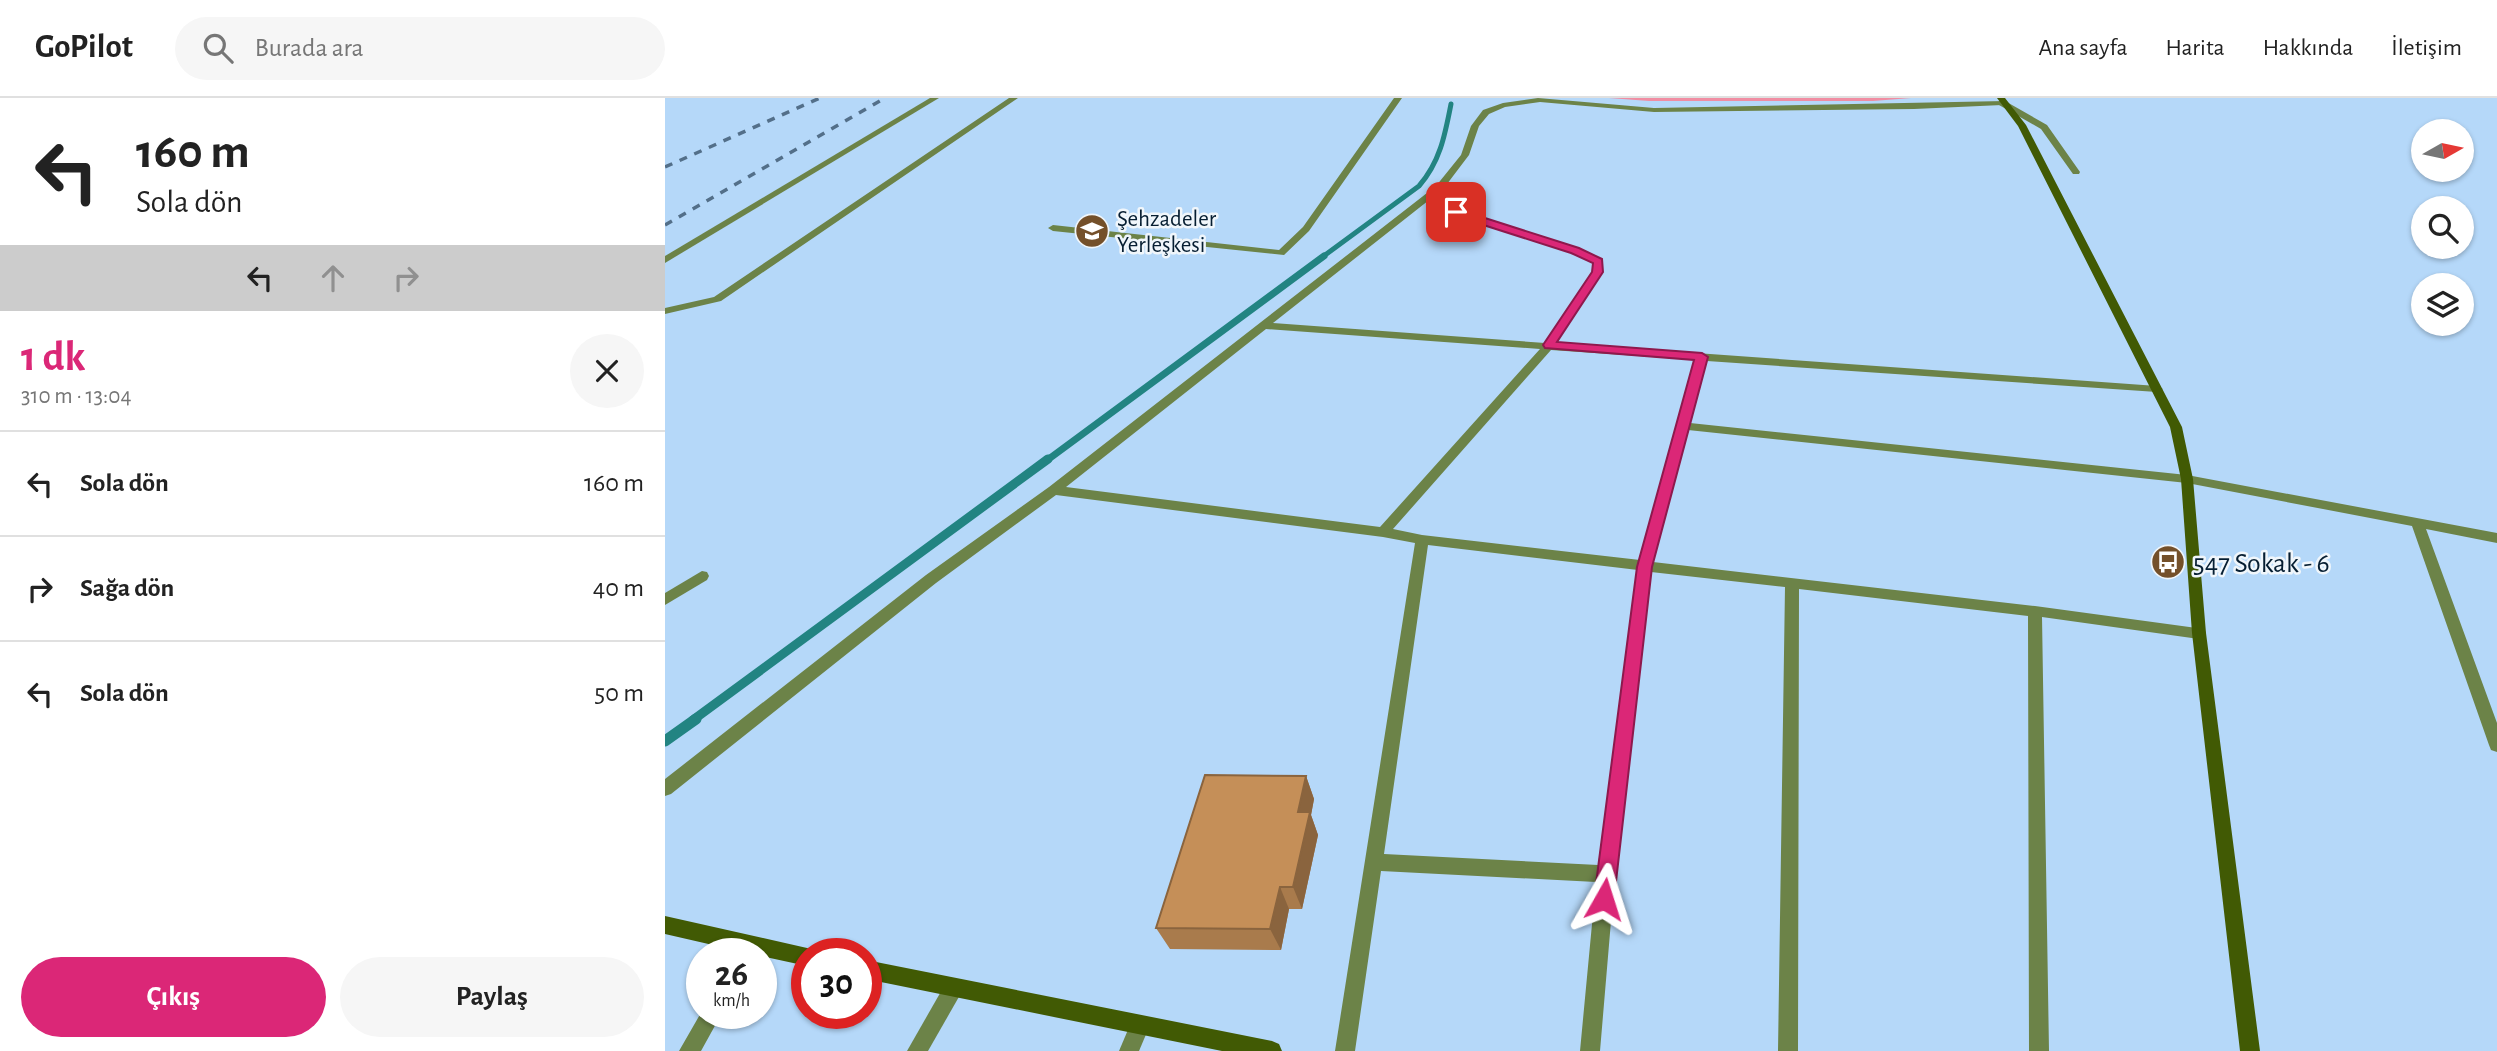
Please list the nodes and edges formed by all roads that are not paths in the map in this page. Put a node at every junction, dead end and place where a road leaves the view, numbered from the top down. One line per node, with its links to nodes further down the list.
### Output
1 (935, 98): 8 (street)
2 (1014, 98): 9 (street)
3 (1398, 98): 7 (street)
4 (2002, 100): 5 (street); 6 (street); 13 (street)
5 (2076, 172)
6 (1439, 188): 10 (street); 11 (street)
7 (1053, 228)
8 (665, 260)
9 (665, 312)
10 (1264, 326): 11 (street); 16 (street)
11 (1549, 345): 12 (street); 18 (street)
12 (1702, 357): 13 (street); 14 (street)
13 (2157, 389): 15 (street)
14 (1681, 426): 15 (street); 21 (street)
15 (2187, 479): 17 (street); 26 (street)
16 (1054, 490): 18 (street); 29 (street)
17 (2417, 522): 19 (street); 27 (street)
18 (1383, 531): 20 (street)
19 (2497, 538)
20 (1422, 540): 21 (street); 30 (street)
21 (1644, 567): 23 (street); 31 (street)
22 (702, 576): 24 (street)
23 (1792, 582): 25 (street); 44 (street)
24 (665, 600)
25 (2035, 611): 26 (street); 45 (street)
26 (2199, 633): 46 (street)
27 (2492, 712): 28 (street)
28 (2497, 745)
29 (665, 789)
30 (1375, 862): 31 (street); 42 (street)
31 (1607, 874): 43 (street)
32 (665, 925): 33 (street)
33 (711, 938)
34 (882, 973): 35 (street)
35 (954, 988): 36 (street); 39 (street)
36 (1140, 1025): 40 (street); 41 (street)
37 (702, 1029): 38 (street)
38 (689, 1051)
39 (917, 1051)
40 (1129, 1051)
41 (1272, 1051)
42 (1345, 1051)
43 (1590, 1051)
44 (1788, 1051)
45 (2039, 1051)
46 (2250, 1051)

